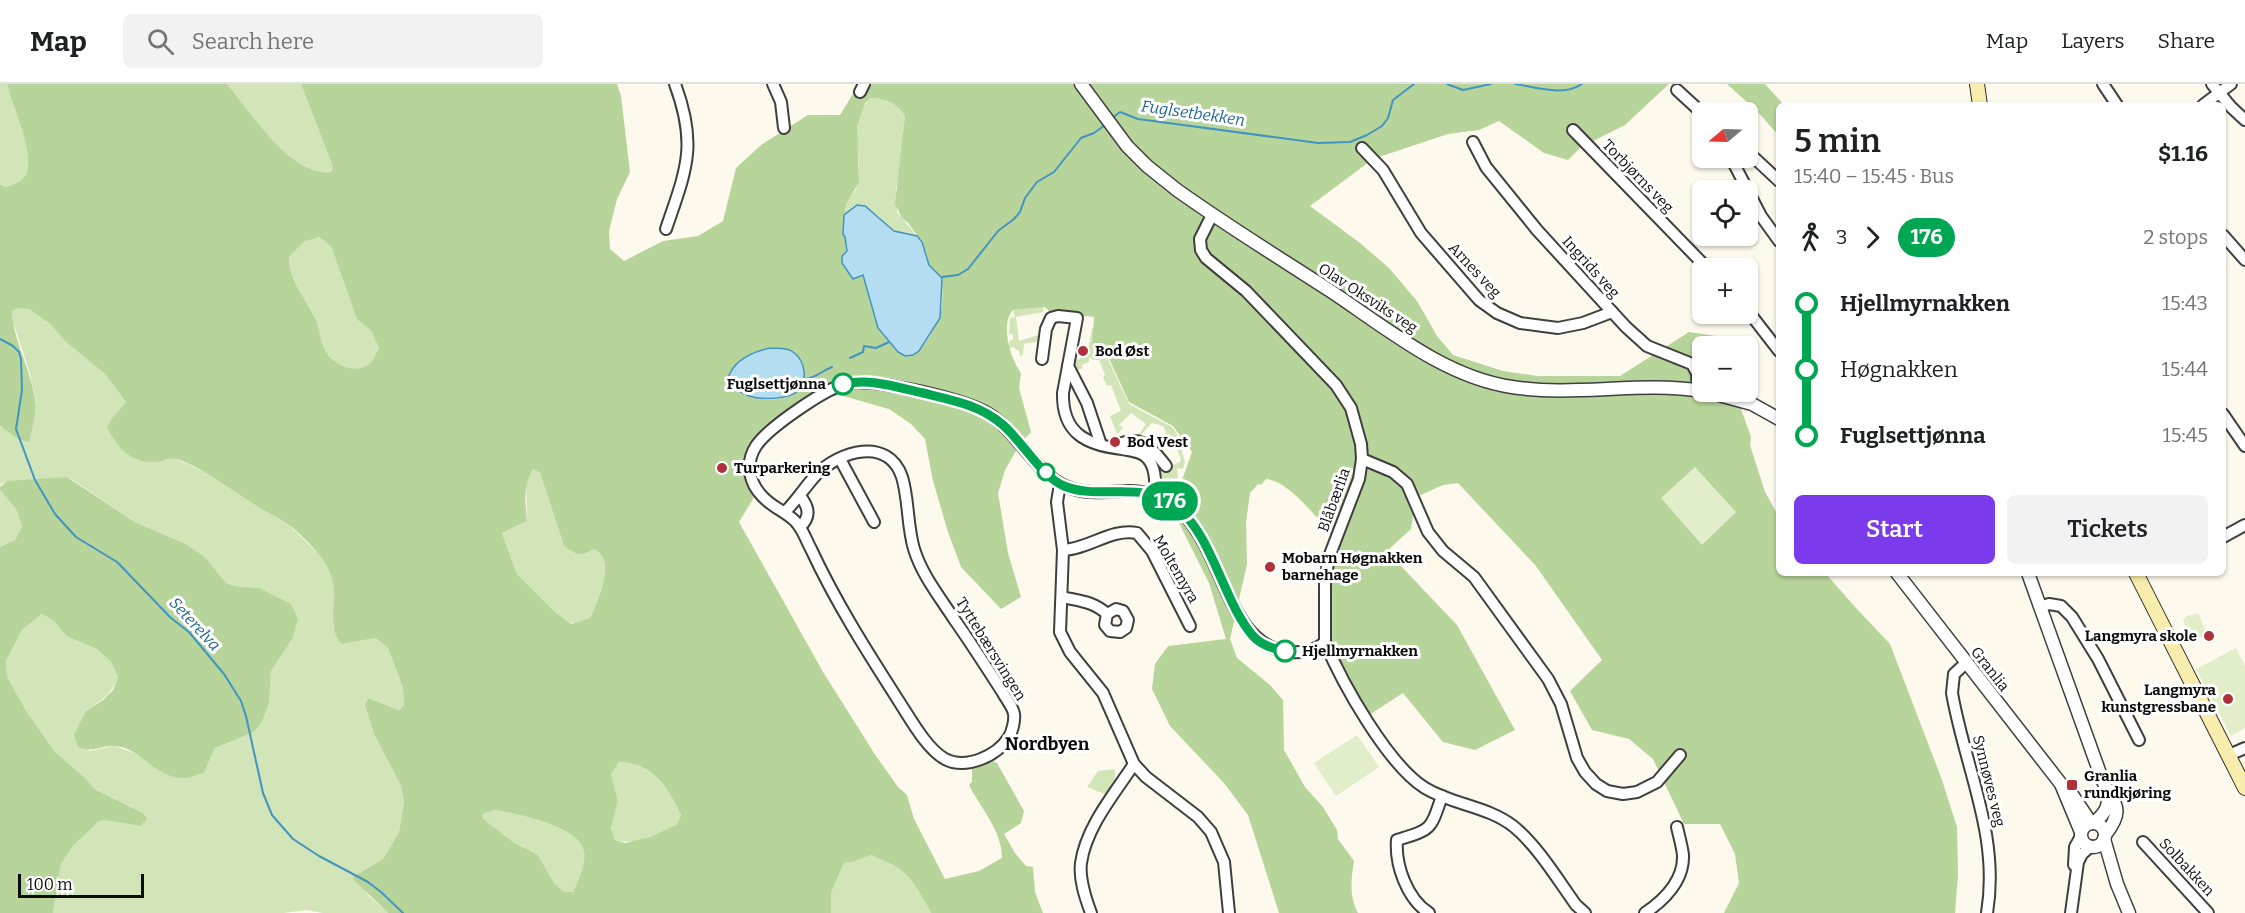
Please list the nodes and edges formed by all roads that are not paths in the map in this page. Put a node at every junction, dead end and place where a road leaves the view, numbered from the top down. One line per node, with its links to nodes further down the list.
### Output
1 (675, 84): 22 (street)
2 (773, 84): 14 (street)
3 (1081, 84): 21 (street, Olav Oksviks veg)
4 (1977, 84): 9 (main road)
5 (2103, 84): 10 (street)
6 (2231, 84): 7 (street)
7 (2215, 88): 11 (street); 13 (street)
8 (1677, 90): 12 (street)
9 (1980, 102)
10 (2115, 102)
11 (2205, 102)
12 (1692, 104)
13 (2245, 120)
14 (784, 128)
15 (1573, 130): 26 (street, Torbjørns veg)
16 (1473, 142): 28 (street, Ingrids veg)
17 (1362, 148): 28 (street, Arnes veg)
18 (1758, 162): 20 (street)
19 (1736, 168): 23 (street)
20 (1776, 179)
21 (1212, 215): 34 (street, Olav Oksviks veg); 41 (street, Blåbærlia)
22 (666, 229)
23 (1776, 237)
24 (2226, 237): 25 (street)
25 (2241, 249): 27 (street)
26 (1697, 258)
27 (2245, 260)
28 (1612, 312): 32 (street, Ingrids veg)
29 (1758, 324): 30 (street)
30 (1776, 347)
31 (1042, 359): 33 (street)
32 (1692, 364)
33 (1068, 366): 38 (street); 38 (street)
34 (1692, 391)
35 (1744, 402): 36 (street, Olav Oksviks veg)
36 (1776, 417)
37 (2226, 418): 39 (street)
38 (1107, 446): 42 (street); 44 (street)
39 (2245, 446)
40 (840, 459): 45 (street, Tyttebærsvingen); 47 (street); 49 (street, Tyttebærsvingen)
41 (1362, 459): 59 (street, Blåbærlia); 63 (street)
42 (1166, 465)
43 (1060, 484): 44 (street); 46 (street); 51 (street)
44 (1156, 495): 59 (street)
45 (800, 496): 46 (street, Tyttebærsvingen); 49 (street)
46 (785, 512): 49 (street, Tyttebærsvingen)
47 (874, 522)
48 (2245, 525): 50 (street)
49 (800, 527)
50 (2226, 535)
51 (1063, 550): 55 (street); 58 (street, Moltemyra)
52 (1899, 576): 60 (street, Granlia)
53 (2029, 576): 56 (street)
54 (2141, 576): 64 (main road)
55 (1062, 597): 57 (street); 65 (street)
56 (2040, 607): 61 (street); 68 (street)
57 (1107, 614)
58 (1190, 626)
59 (1325, 642): 69 (street)
60 (1966, 663): 66 (street, Granlia); 83 (street, Synnøves veg)
61 (2139, 740)
62 (2245, 748): 64 (street)
63 (1680, 755)
64 (2229, 755): 67 (main road)
65 (1134, 764): 77 (street); 78 (street)
66 (2061, 784): 70 (street, Granlia); 72 (street, Granlia)
67 (2245, 788)
68 (2107, 790): 70 (street); 73 (street)
69 (1443, 796): 76 (street); 79 (street)
70 (2092, 823): 72 (street); 73 (street, Granlia)
71 (1677, 827): 82 (street)
72 (2081, 834): 73 (street, Granlia); 75 (street)
73 (2099, 842): 75 (street); 85 (street, Granlia)
74 (2143, 842): 86 (street, Solbakken)
75 (2075, 871): 84 (street)
76 (1576, 904): 80 (street); 81 (street)
77 (1091, 913)
78 (1229, 913)
79 (1429, 913)
80 (1566, 913)
81 (1585, 913)
82 (1646, 913)
83 (1987, 913)
84 (2071, 913)
85 (2128, 913)
86 (2208, 913)

